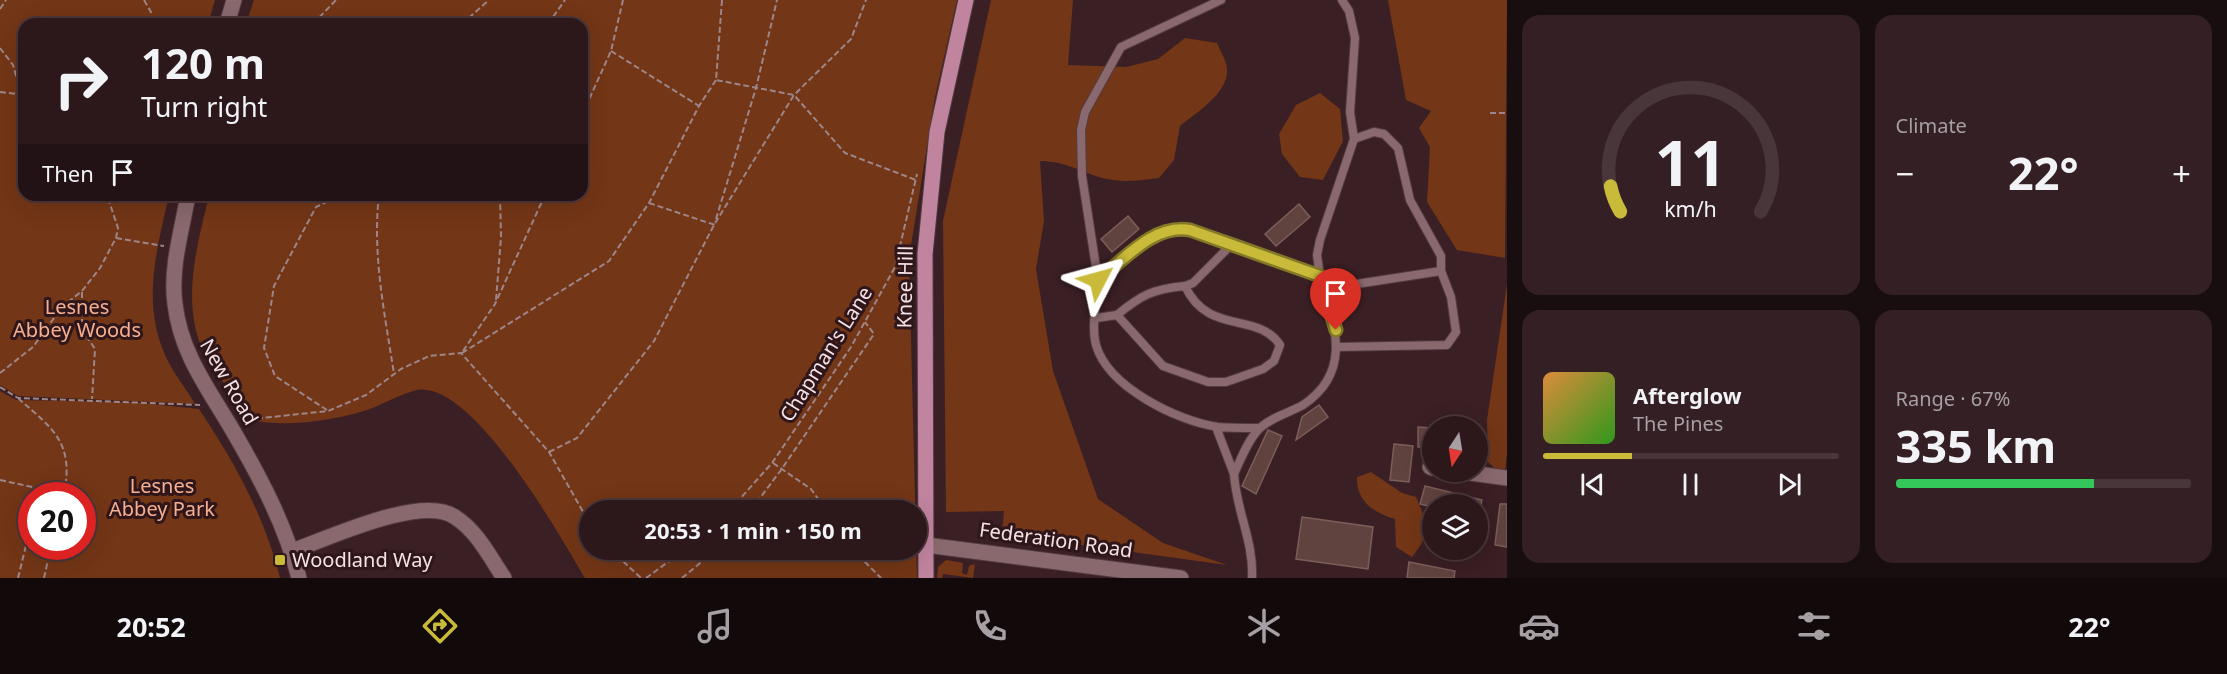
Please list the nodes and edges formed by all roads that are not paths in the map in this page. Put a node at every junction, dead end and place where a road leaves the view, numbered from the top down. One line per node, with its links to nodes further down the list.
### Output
1 (234, 0): 5 (street)
2 (966, 0): 22 (main road, Knee Hill)
3 (1221, 0): 11 (lane)
4 (1342, 0): 6 (lane)
5 (229, 18)
6 (1354, 139): 9 (lane); 10 (lane)
7 (187, 201): 24 (street, New Road)
8 (1233, 243): 10 (lane); 11 (lane); 12 (lane)
9 (1441, 271): 13 (lane); 16 (lane)
10 (1320, 276): 13 (lane)
11 (1098, 280): 15 (lane)
12 (1185, 286): 14 (lane); 14 (lane)
13 (1324, 289): 16 (lane)
14 (1117, 315): 15 (lane)
15 (1096, 318): 17 (lane)
16 (1336, 347): 18 (lane)
17 (1216, 427): 18 (lane); 19 (lane)
18 (1259, 428): 19 (lane)
19 (1234, 474): 30 (lane)
20 (1488, 475): 21 (street)
21 (1507, 478)
22 (926, 500)
23 (927, 545): 29 (street, Federation Road)
24 (292, 551): 26 (street, New Road); 27 (street)
25 (926, 560): 28 (main road, Knee Hill)
26 (299, 578)
27 (504, 578)
28 (926, 578)
29 (1181, 578)
30 (1252, 578)

